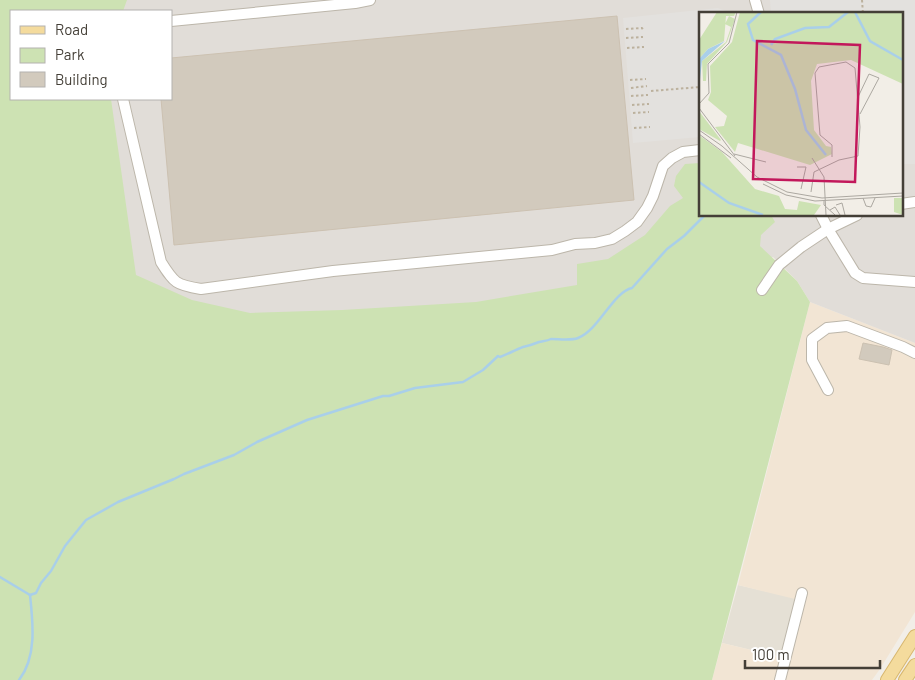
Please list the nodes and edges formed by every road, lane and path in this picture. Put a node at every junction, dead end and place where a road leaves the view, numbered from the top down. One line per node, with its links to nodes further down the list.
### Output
1 (370, 0): 2 (street)
2 (352, 1): 3 (street)
3 (172, 21)
4 (626, 29): 5 (path)
5 (642, 30)
6 (643, 37): 7 (path)
7 (626, 38)
8 (644, 47): 9 (path)
9 (627, 48)
10 (646, 79): 11 (path)
11 (630, 80)
12 (647, 86): 14 (path)
13 (699, 87): 15 (path)
14 (631, 88)
15 (651, 91)
16 (632, 96): 17 (path)
17 (648, 96)
18 (123, 100): 27 (street)
19 (649, 104): 20 (path)
20 (632, 105)
21 (649, 112): 22 (path)
22 (633, 113)
23 (650, 127): 25 (path)
24 (634, 128): 25 (path)
25 (643, 128): 26 (path)
26 (643, 131)
27 (699, 150)
28 (915, 202): 29 (street)
29 (902, 204)
30 (822, 216): 32 (street)
31 (855, 216): 32 (street)
32 (828, 229): 33 (street); 34 (street)
33 (915, 282)
34 (762, 290)
35 (915, 353): 36 (street)
36 (828, 390)
37 (802, 593): 40 (street)
38 (915, 636): 41 (main road)
39 (915, 665): 42 (main road)
40 (780, 680)
41 (886, 680)
42 (905, 680)

